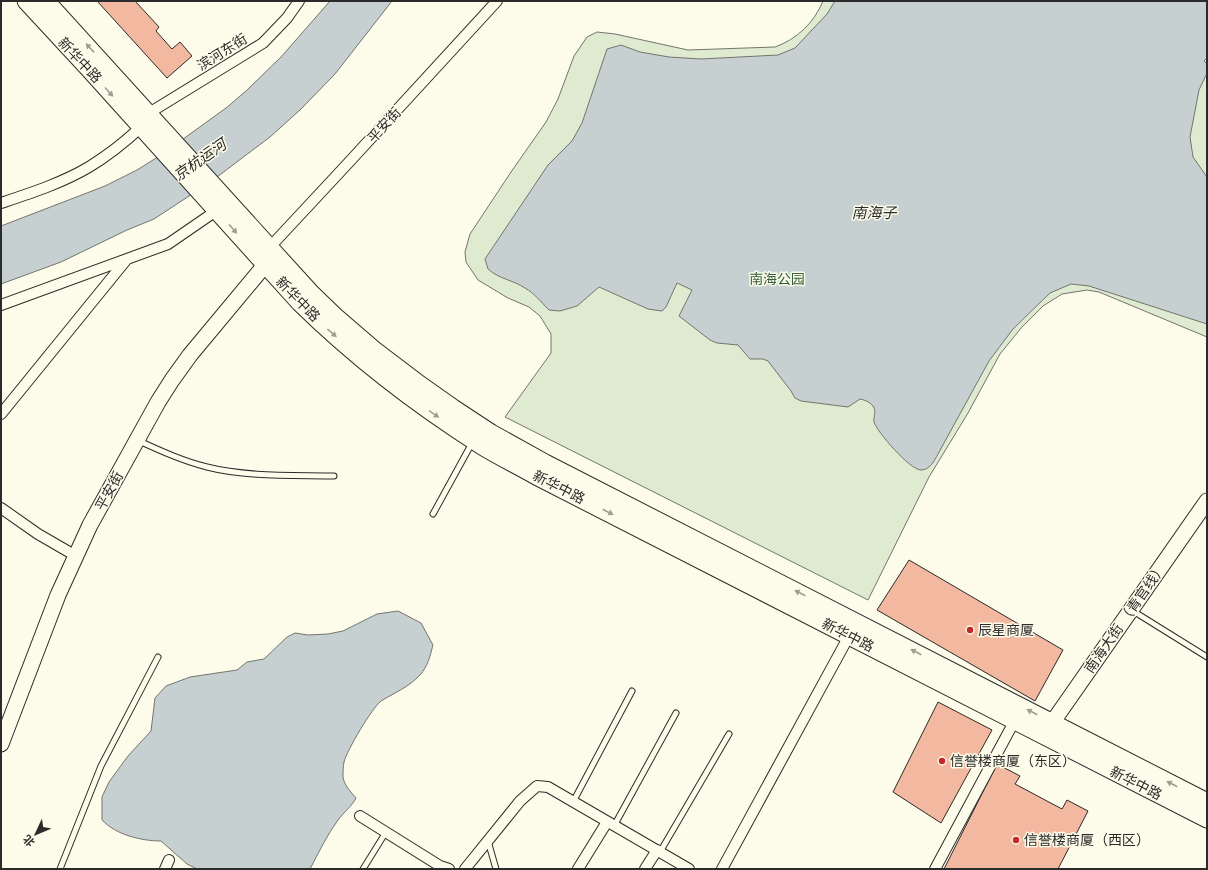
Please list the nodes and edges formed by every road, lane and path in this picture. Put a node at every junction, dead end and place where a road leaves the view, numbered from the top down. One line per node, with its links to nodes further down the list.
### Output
1 (26, 1): 5 (main road, 新华中路, one-way to 5)
2 (46, 1): 5 (main road, 新华中路, one-way to 2)
3 (299, 1): 5 (street, 滨河东街)
4 (496, 1): 8 (street, 平安街)
5 (145, 120): 6 (main road, 新华中路); 7 (street, 滨河东街)
6 (213, 200): 8 (main road, 新华中路); 9 (street); 10 (main road, 新华中路, one-way to 10)
7 (1, 203)
8 (270, 247): 27 (main road, 新华中路, one-way to 8)
9 (127, 259): 11 (street); 12 (street)
10 (265, 265): 13 (street, 平安街); 14 (main road, 新华中路, one-way to 14)
11 (1, 305)
12 (1, 414)
13 (137, 440): 15 (lane); 19 (street, 平安街)
14 (473, 440): 18 (lane); 21 (main road, 新华中路, one-way to 21)
15 (334, 476)
16 (1207, 501): 20 (street, 南海大街 （青官线）)
17 (1, 508): 19 (street)
18 (433, 514)
19 (76, 556): 29 (street, 平安街)
20 (1131, 610): 23 (lane); 27 (street, 南海大街 （青官线）)
21 (849, 636): 26 (main road, 新华中路); 47 (street)
22 (158, 657): 39 (lane)
23 (1207, 657)
24 (632, 691): 30 (lane)
25 (676, 713): 34 (lane)
26 (1015, 720): 27 (main road, 新华中路); 48 (street)
27 (1048, 729): 31 (main road, 新华中路, one-way to 27); 33 (main road, 新华中路)
28 (728, 734): 37 (lane)
29 (1, 744)
30 (573, 802): 34 (street); 36 (street)
31 (1207, 802)
32 (360, 816): 35 (street)
33 (1207, 819)
34 (611, 824): 37 (street); 44 (street)
35 (386, 832): 38 (street); 40 (lane)
36 (488, 841): 42 (street); 43 (lane)
37 (658, 851): 45 (street); 46 (street)
38 (438, 867): 41 (street)
39 (60, 869)
40 (363, 869)
41 (449, 869)
42 (465, 869)
43 (496, 869)
44 (578, 869)
45 (645, 869)
46 (689, 869)
47 (722, 869)
48 (935, 869)

